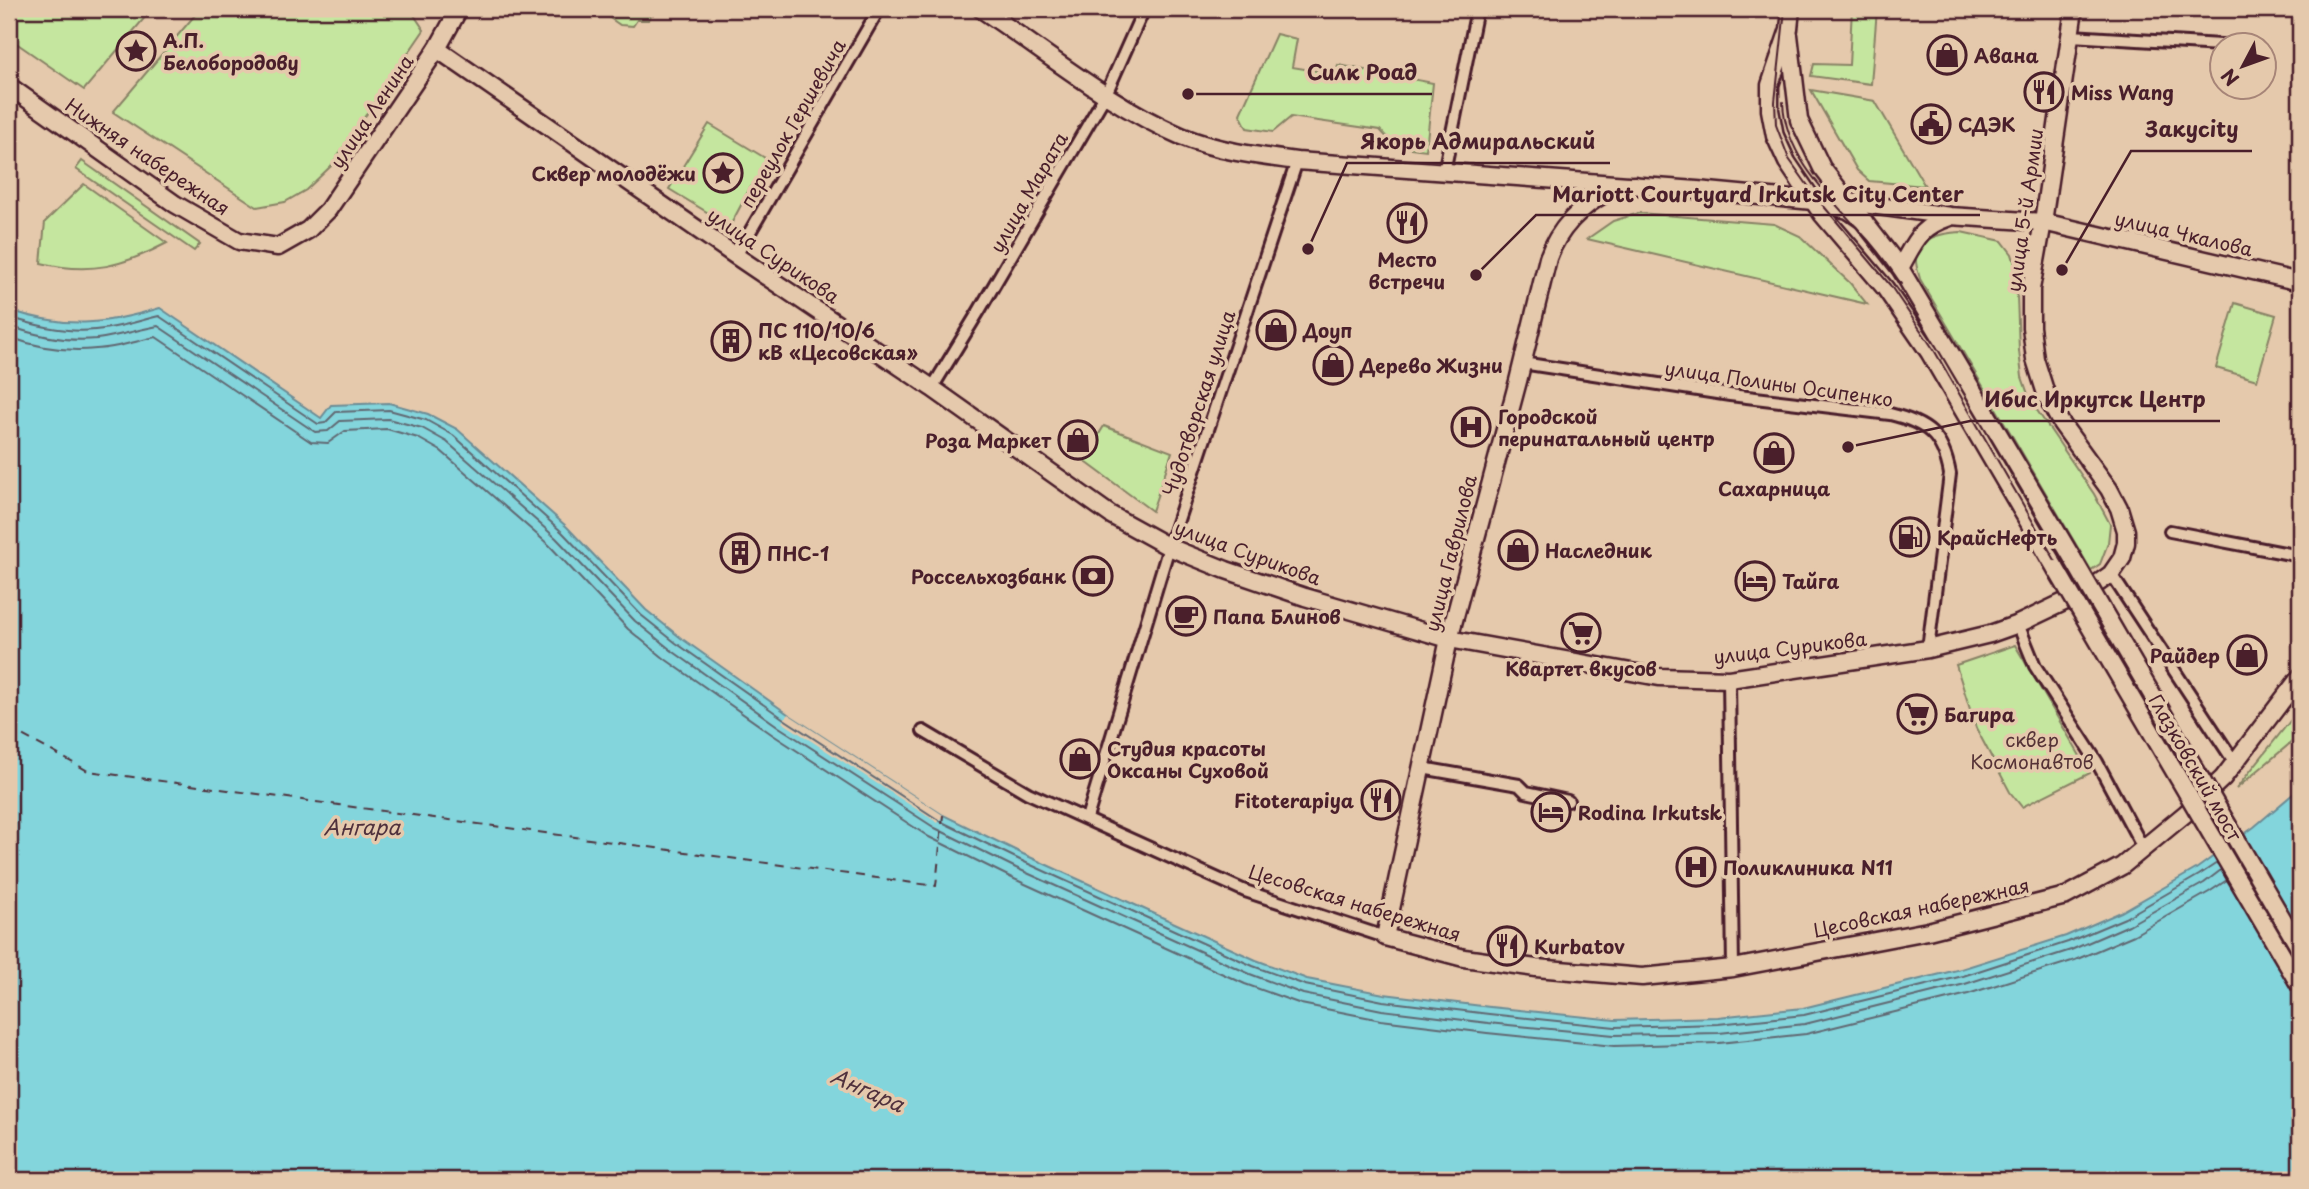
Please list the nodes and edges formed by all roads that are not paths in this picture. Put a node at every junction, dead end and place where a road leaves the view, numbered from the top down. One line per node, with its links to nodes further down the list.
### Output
1 (459, 9): 11 (main road, улица Ленина)
2 (879, 9): 23 (street, переулок Гершевича)
3 (981, 9): 13 (main road)
4 (1144, 9): 13 (street, улица Марата)
5 (1477, 9): 15 (street)
6 (1791, 9): 8 (main road)
7 (2074, 9): 9 (main road, улица 5-й Армии)
8 (1789, 29): 17 (main road, Глазковский мост); 18 (main road, Глазковский мост)
9 (2071, 36): 10 (street); 21 (main road, улица 5-й Армии)
10 (2208, 44)
11 (437, 49): 22 (main road, улица Ленина); 23 (main road, улица Сурикова)
12 (9, 86): 22 (main road, Нижняя набережная)
13 (1106, 94): 14 (main road); 27 (street, улица Марата)
14 (1297, 161): 15 (main road); 29 (street, Чудотворская улица)
15 (1444, 172): 16 (main road)
16 (1635, 185): 17 (main road); 26 (main road, улица Гаврилова)
17 (1813, 201): 20 (main road); 46 (main road, Глазковский мост, bridge)
18 (1849, 202): 19 (main road, улица Чкалова); 20 (main road, Глазковский мост)
19 (1950, 216): 21 (main road, улица Чкалова); 24 (main road)
20 (1864, 221): 24 (main road, Глазковский мост)
21 (2043, 222): 25 (main road, улица Чкалова); 31 (main road, улица 5-й Армии)
22 (308, 230)
23 (736, 256): 27 (main road, улица Сурикова)
24 (1900, 268): 44 (main road, Глазковский мост, bridge)
25 (2300, 282)
26 (1522, 363): 33 (main road, улица Гаврилова); 34 (street, улица Полины Осипенко)
27 (932, 388): 29 (main road, улица Сурикова)
28 (2170, 531): 30 (street)
29 (1169, 547): 33 (main road, улица Сурикова); 41 (street, Чудотворская улица)
30 (2300, 556)
31 (2111, 574): 32 (main road, улица Сурикова); 38 (street)
32 (2018, 624): 34 (main road, улица Сурикова); 42 (street)
33 (1450, 639): 36 (main road, улица Сурикова); 39 (main road, улица Гаврилова)
34 (1927, 649): 36 (main road, улица Сурикова)
35 (2300, 677): 38 (main road, Цесовская набережная)
36 (1729, 679): 45 (street)
37 (923, 731): 41 (street, Цесовская набережная)
38 (2235, 763): 42 (main road, Цесовская набережная)
39 (1422, 768): 40 (street); 43 (main road, улица Гаврилова)
40 (1568, 801)
41 (1087, 818): 43 (street, Цесовская набережная)
42 (2143, 848): 45 (main road, Цесовская набережная)
43 (1385, 937): 45 (main road, Цесовская набережная)
44 (2300, 949)
45 (1733, 968)
46 (2300, 986)

